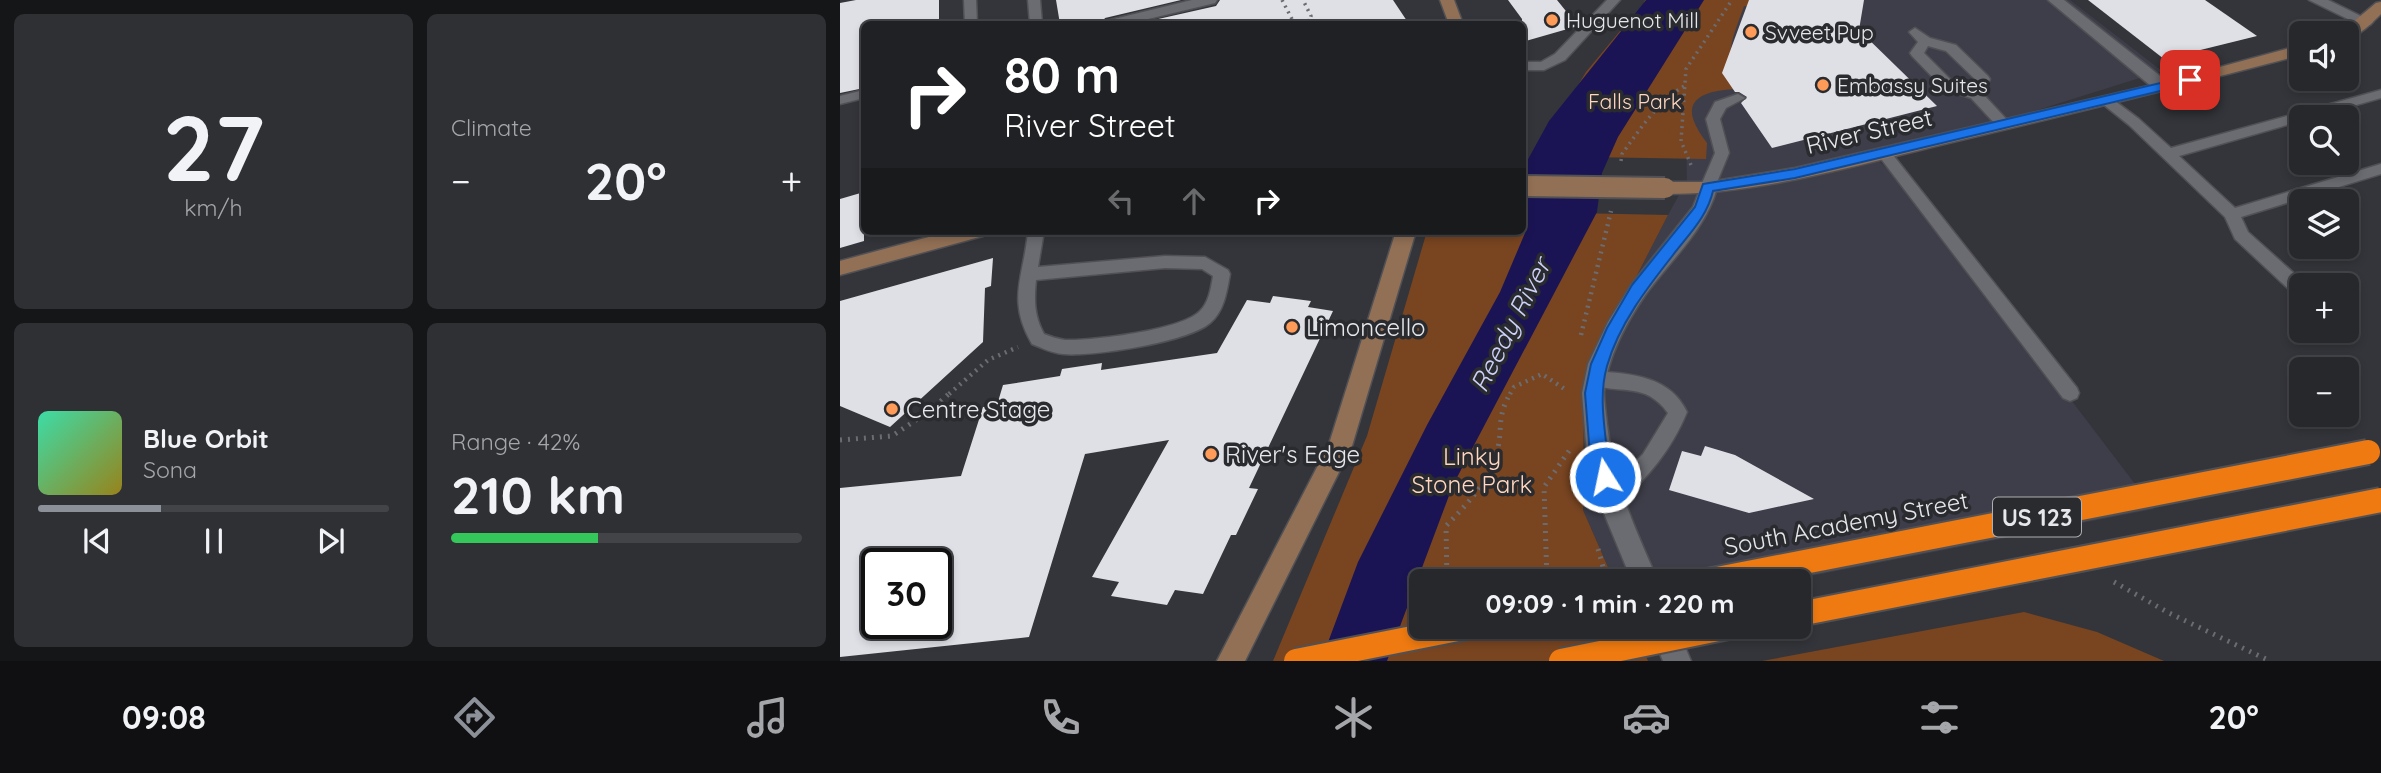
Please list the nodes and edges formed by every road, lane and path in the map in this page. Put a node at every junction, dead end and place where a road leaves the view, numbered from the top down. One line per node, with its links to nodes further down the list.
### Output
1 (970, 0): 12 (lane)
2 (1034, 0): 13 (lane)
3 (1210, 0): 14 (street)
4 (1282, 0): 15 (path)
5 (1303, 0): 16 (path)
6 (1447, 0): 17 (street)
7 (1614, 0): 22 (lane)
8 (1732, 0): 33 (path)
9 (2055, 0): 23 (street)
10 (2316, 0): 18 (street)
11 (2381, 6): 18 (street)
12 (971, 21)
13 (1036, 21)
14 (1123, 21)
15 (1293, 21)
16 (1306, 21)
17 (1455, 21)
18 (2365, 22): 19 (street); 20 (street)
19 (2359, 26)
20 (2381, 29)
21 (2289, 53): 23 (street, River Street)
22 (1526, 66)
23 (2163, 87): 29 (street, River Street)
24 (2381, 93): 32 (lane)
25 (1976, 94): 25 (lane); 30 (lane)
26 (861, 95): 28 (lane)
27 (1738, 98): 36 (lane)
28 (840, 100)
29 (2106, 101): 30 (street, River Street); 32 (lane)
30 (2004, 125): 31 (street, River Street)
31 (1884, 152): 36 (street, River Street); 47 (lane)
32 (2168, 154): 37 (lane)
33 (1692, 166)
34 (2381, 169): 37 (lane)
35 (1526, 186): 36 (street, River Street, bridge)
36 (1707, 188): 45 (street)
37 (2232, 214): 43 (lane)
38 (961, 235): 41 (street)
39 (1035, 235): 42 (lane)
40 (1405, 235): 62 (street)
41 (840, 268)
42 (1030, 274): 44 (lane); 44 (lane)
43 (2289, 279)
44 (1038, 339): 48 (path)
45 (1596, 379): 51 (street); 51 (lane)
46 (1570, 392): 53 (path)
47 (2070, 393)
48 (840, 440)
49 (1571, 448): 54 (path)
50 (2368, 452): 56 (highway, South Academy Street / US 123, bridge)
51 (1610, 499): 55 (street)
52 (2381, 500): 58 (highway, US 123, bridge)
53 (1447, 569)
54 (1547, 569)
55 (1640, 569)
56 (1768, 569)
57 (2110, 579): 66 (path)
58 (1811, 612)
59 (1409, 639): 63 (highway, bridge)
60 (1668, 639): 65 (street)
61 (1669, 639): 64 (highway, bridge)
62 (1231, 661)
63 (1296, 661)
64 (1561, 661)
65 (1677, 661)
66 (2270, 661)

